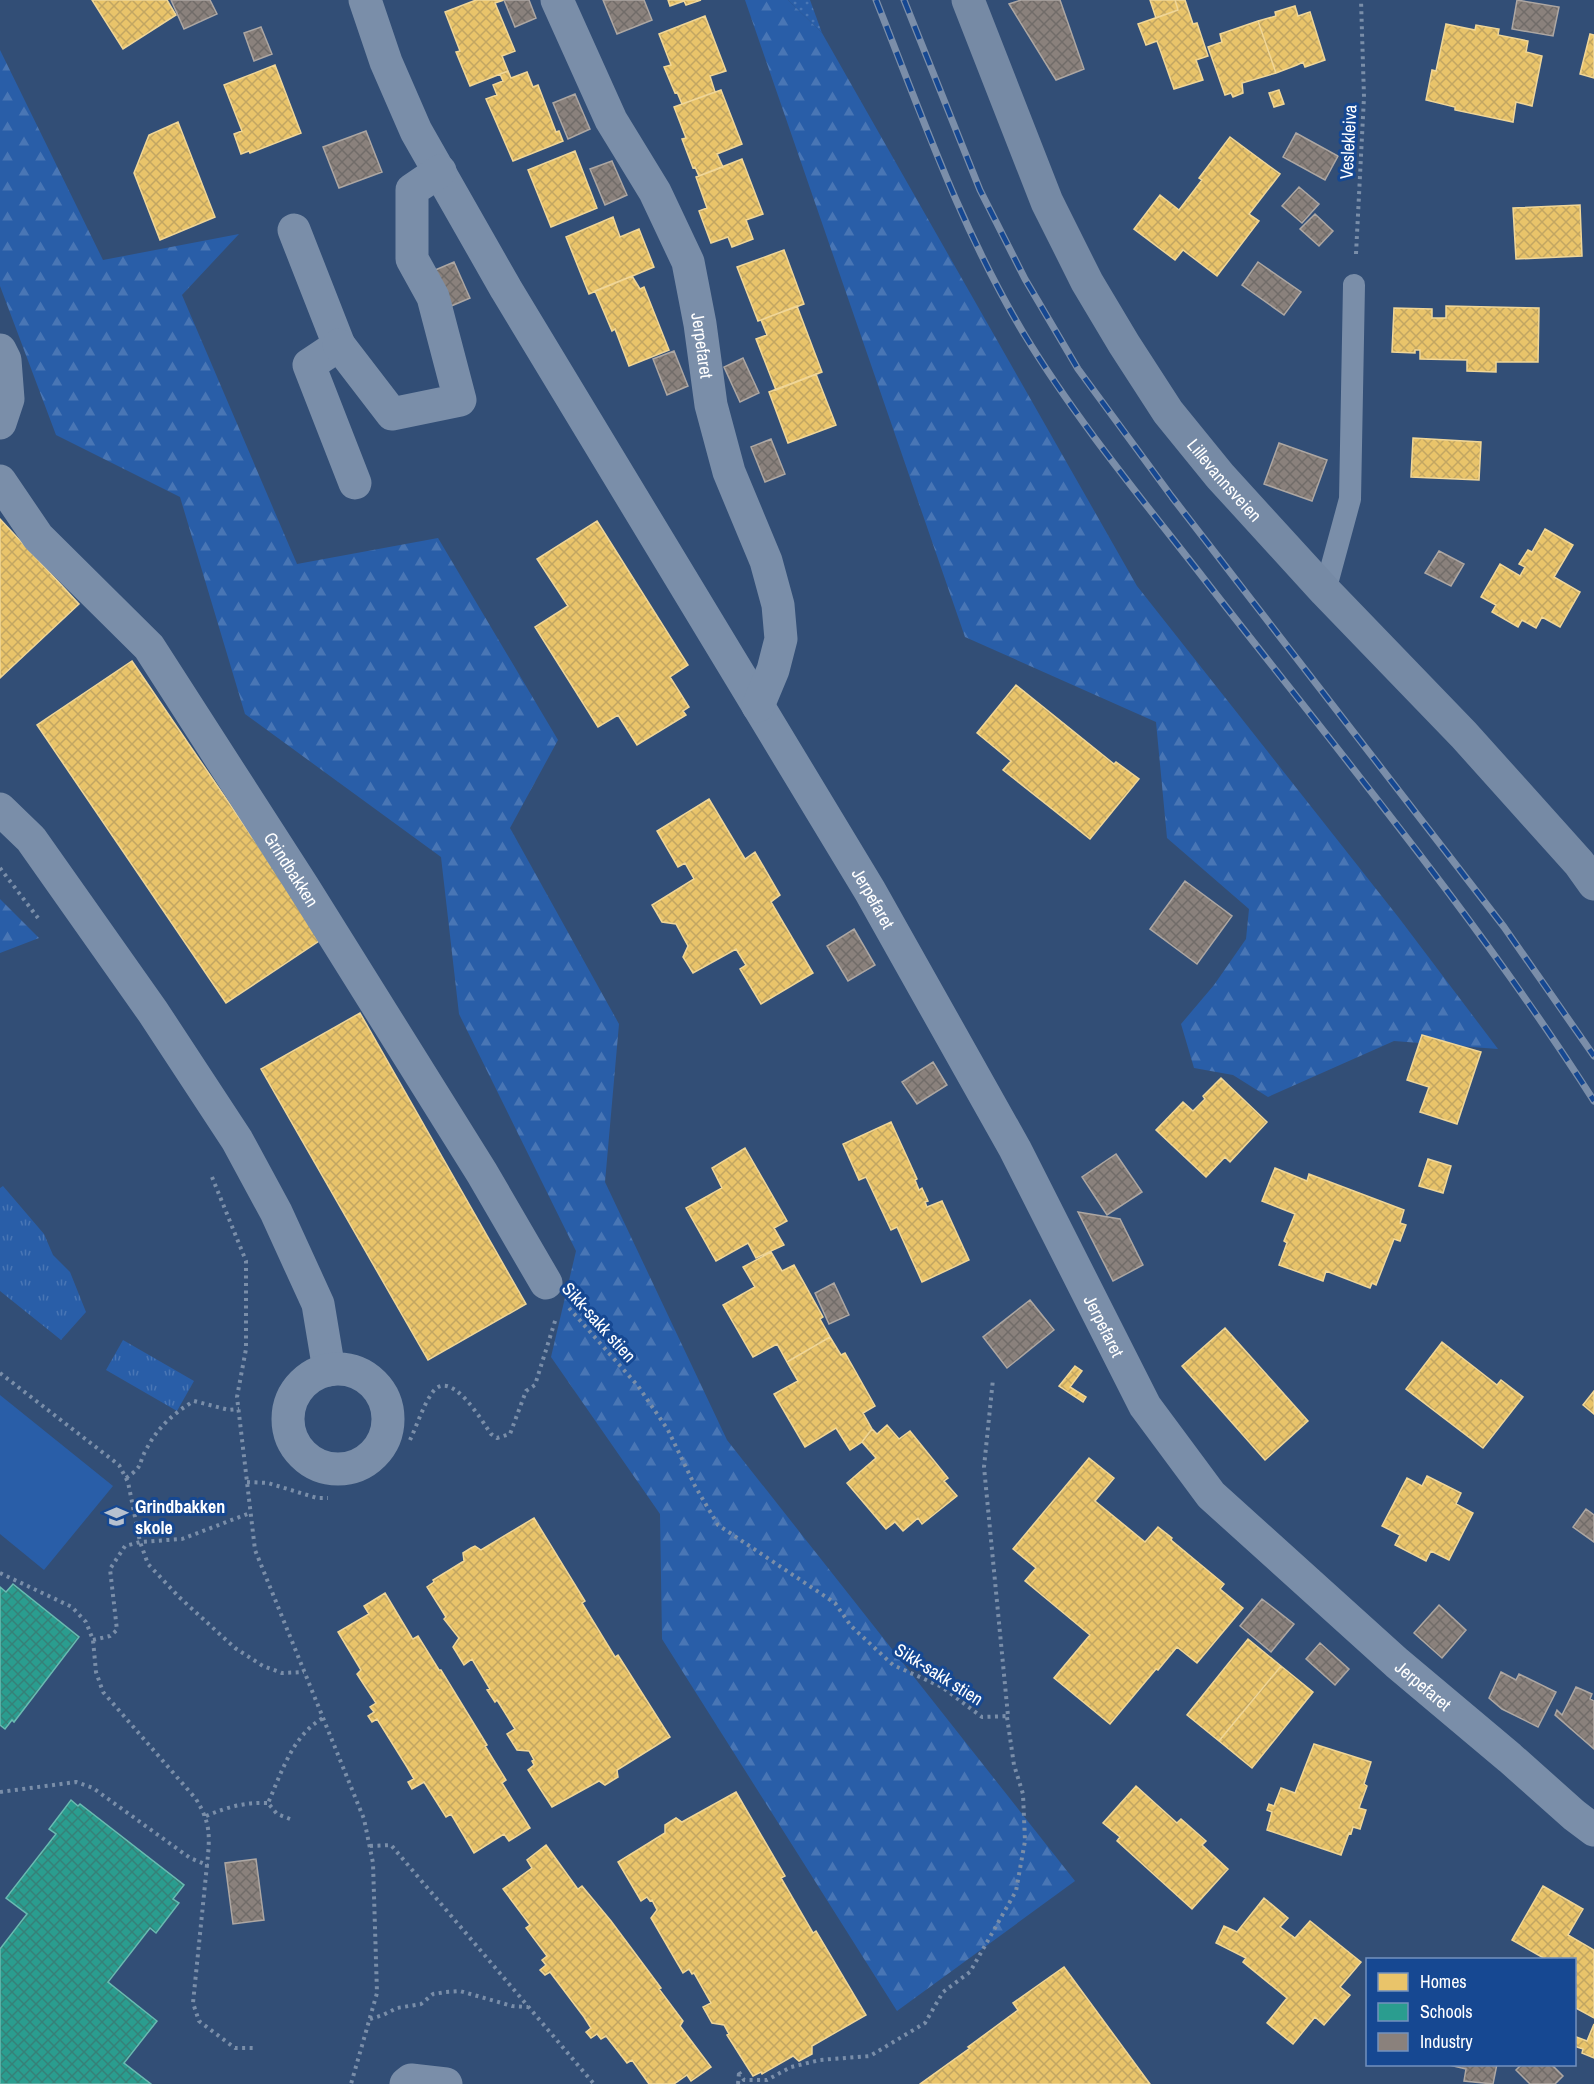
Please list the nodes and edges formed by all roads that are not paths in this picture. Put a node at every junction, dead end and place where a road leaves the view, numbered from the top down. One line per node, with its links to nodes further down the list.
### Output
1 (365, 0): 4 (street, Jerpefaret)
2 (557, 0): 13 (street, Jerpefaret)
3 (969, 0): 12 (street, Lillevannsveien)
4 (440, 171): 7 (street); 13 (street, Jerpefaret)
5 (294, 230): 7 (street)
6 (1354, 285): 12 (lane)
7 (339, 345): 11 (street)
8 (0, 350): 9 (street)
9 (0, 423)
10 (0, 481): 16 (street, Grindbakken)
11 (355, 483)
12 (1325, 591): 15 (street, Lillevannsveien)
13 (758, 706): 18 (street, Jerpefaret)
14 (0, 809): 17 (street)
15 (1594, 884)
16 (554, 1292)
17 (329, 1370)
18 (1594, 1830)
19 (406, 2084): 20 (street)
20 (446, 2084)

